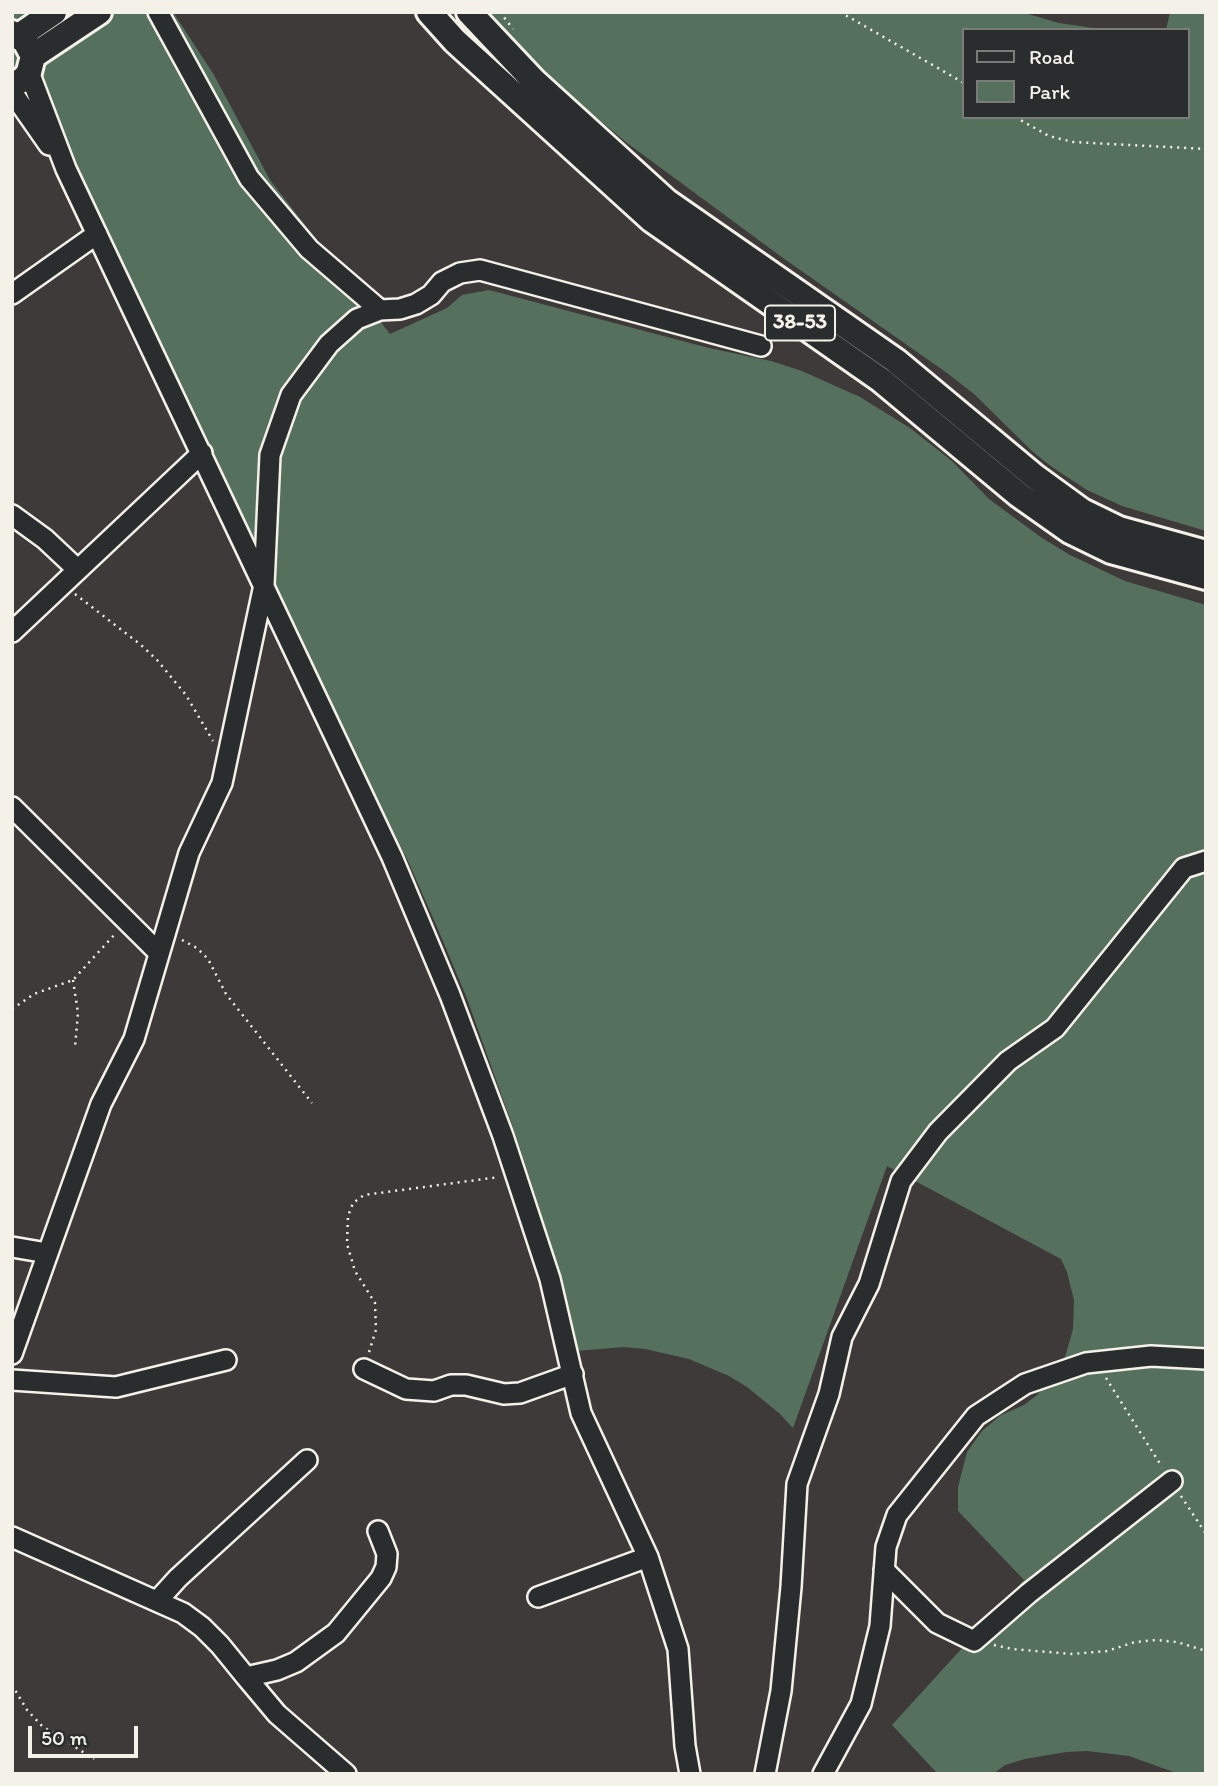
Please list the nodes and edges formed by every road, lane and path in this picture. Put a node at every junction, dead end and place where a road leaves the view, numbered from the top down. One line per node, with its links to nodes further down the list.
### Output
1 (54, 12): 7 (main road)
2 (99, 12): 7 (main road)
3 (158, 12): 15 (street)
4 (429, 12): 21 (main road, 38-53)
5 (469, 12): 19 (main road, 38-53)
6 (840, 12): 8 (path)
7 (21, 57): 12 (street)
8 (962, 82)
9 (12, 92): 12 (street)
10 (1019, 119): 11 (path)
11 (1206, 149)
12 (66, 169): 13 (street)
13 (97, 234): 14 (street); 17 (street)
14 (12, 294)
15 (380, 310): 16 (street); 23 (street)
16 (761, 346)
17 (202, 453): 20 (street); 23 (street)
18 (12, 514): 20 (street)
19 (1206, 553)
20 (78, 570): 22 (street)
21 (1206, 577)
22 (62, 584): 24 (street); 25 (path)
23 (264, 585): 25 (street); 34 (street)
24 (12, 632)
25 (225, 770): 29 (street)
26 (12, 807): 28 (street)
27 (1206, 861): 60 (street)
28 (128, 921): 29 (street); 30 (path)
29 (161, 944): 33 (path); 36 (street)
30 (73, 980): 31 (path); 32 (path)
31 (12, 1009)
32 (75, 1047)
33 (312, 1103)
34 (516, 1175): 41 (path); 42 (street)
35 (12, 1247): 36 (street)
36 (47, 1253): 37 (street)
37 (12, 1354)
38 (1206, 1359): 40 (street)
39 (226, 1360): 43 (street)
40 (1096, 1362): 45 (path); 50 (street)
41 (364, 1369): 42 (street)
42 (573, 1374): 49 (street)
43 (12, 1380)
44 (307, 1460): 52 (street)
45 (1172, 1481): 47 (path); 53 (street)
46 (377, 1531): 55 (street)
47 (1206, 1534)
48 (12, 1537): 52 (street)
49 (648, 1558): 51 (street); 59 (street)
50 (884, 1570): 53 (street); 61 (street)
51 (538, 1597)
52 (158, 1600): 55 (street)
53 (974, 1641): 54 (path)
54 (1206, 1651)
55 (246, 1677): 58 (street)
56 (12, 1685): 57 (path)
57 (94, 1759)
58 (346, 1774)
59 (690, 1774)
60 (765, 1774)
61 (823, 1774)

